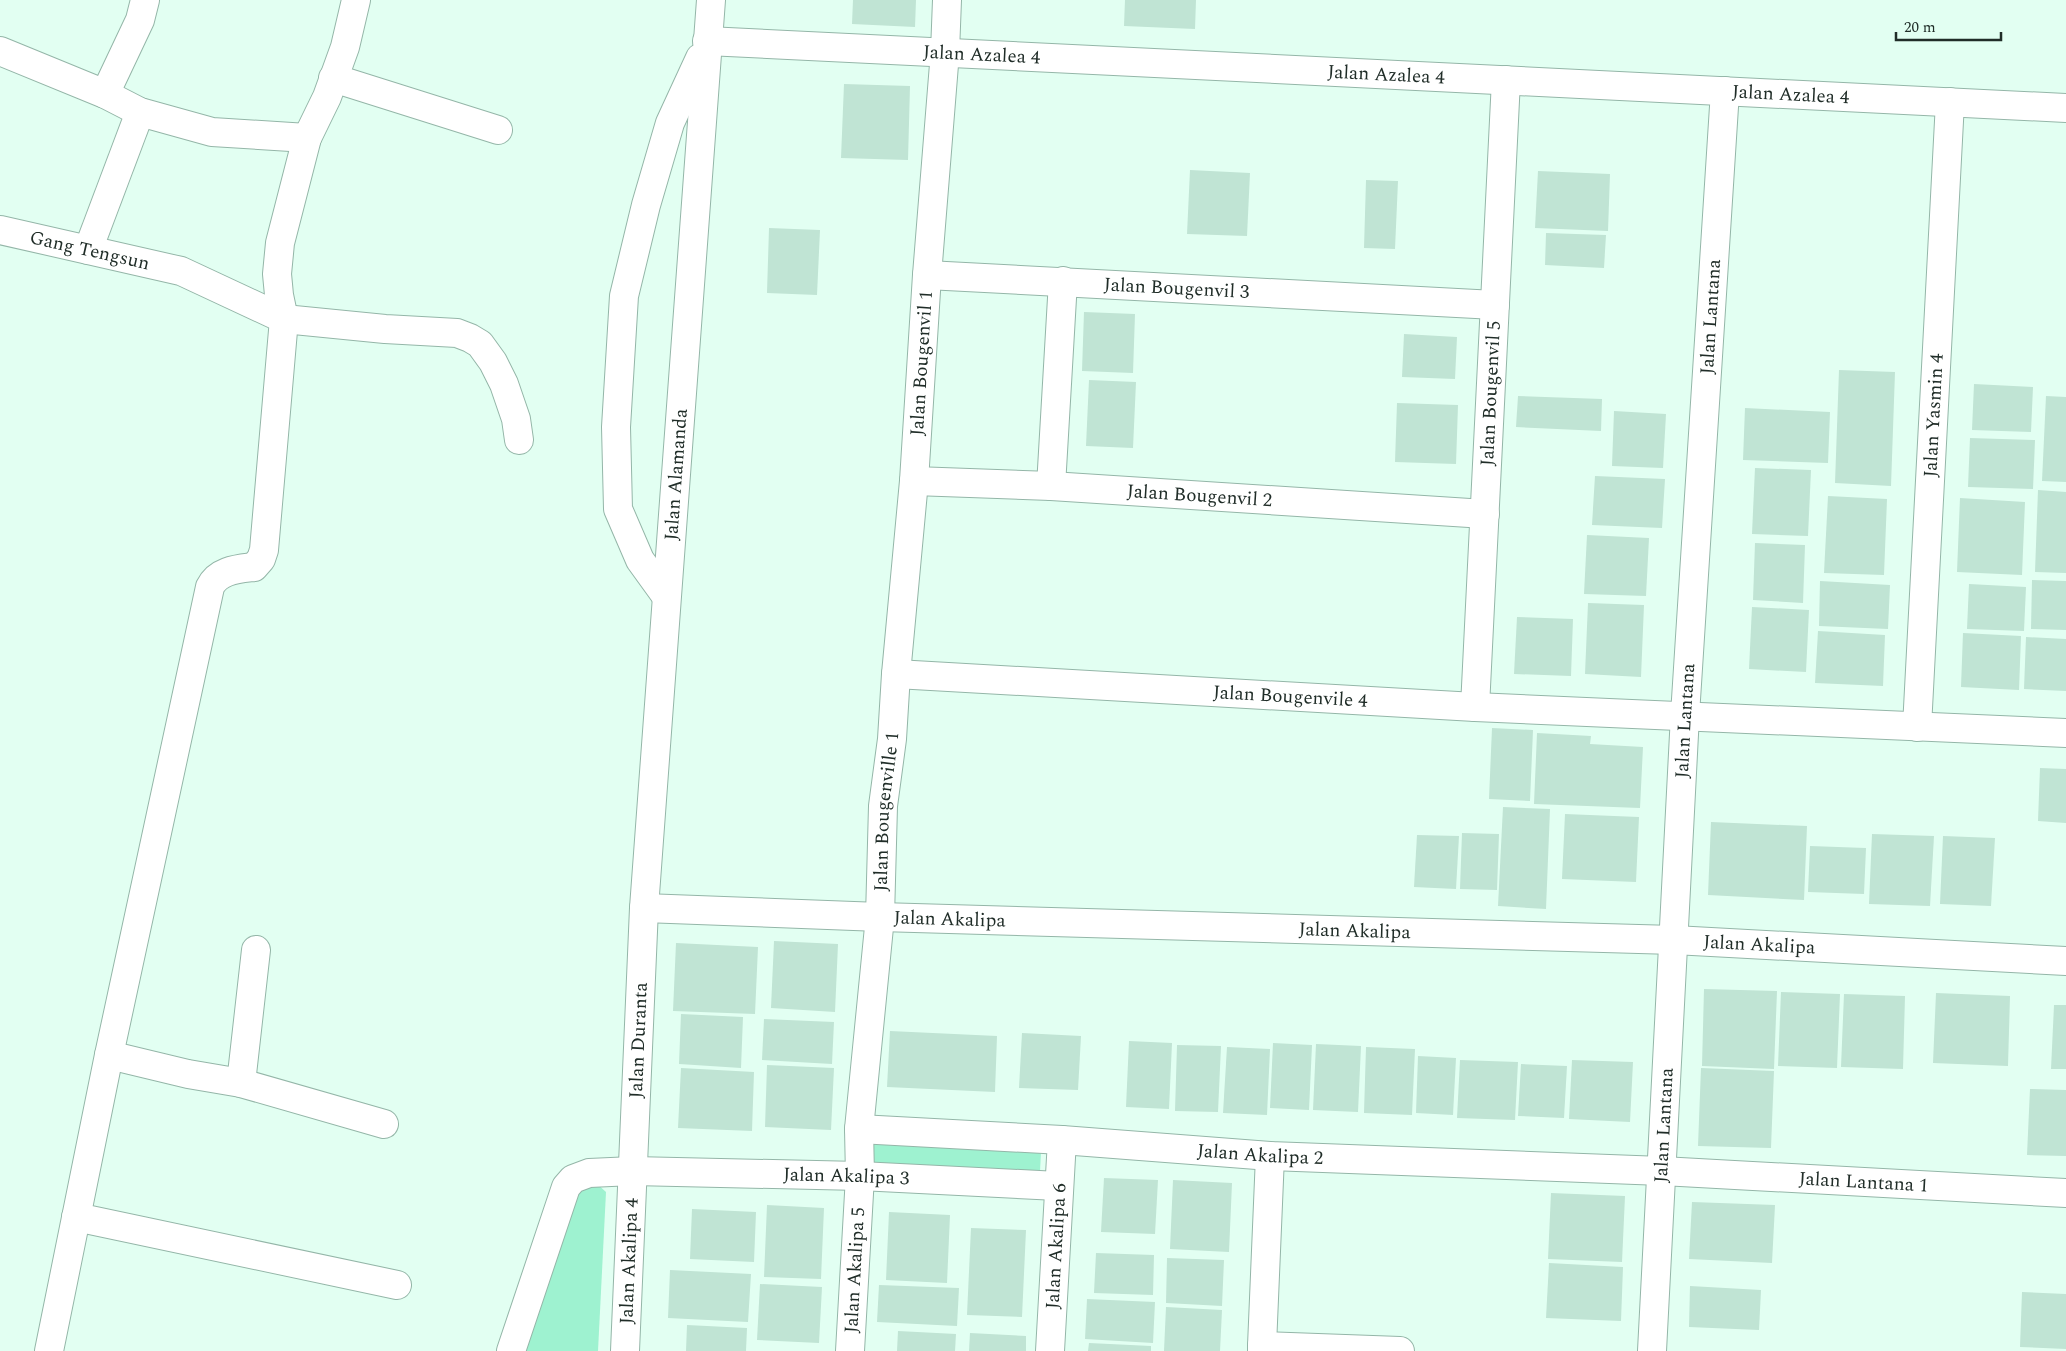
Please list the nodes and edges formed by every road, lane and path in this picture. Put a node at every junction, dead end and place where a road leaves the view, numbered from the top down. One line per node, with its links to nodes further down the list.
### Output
1 (145, 0): 11 (street)
2 (356, 0): 8 (street)
3 (710, 0): 5 (street, Jalan Alamanda)
4 (947, 0): 7 (street, Jalan Bougenvil 1)
5 (707, 41): 7 (street, Jalan Azalea 4); 27 (street, Jalan Alamanda); 27 (street)
6 (0, 51): 11 (street)
7 (945, 52): 9 (street, Jalan Azalea 4); 19 (street, Jalan Bougenvil 1)
8 (333, 78): 15 (street); 16 (street)
9 (1506, 80): 10 (street, Jalan Azalea 4); 21 (street, Jalan Bougenvil 5)
10 (1725, 91): 12 (street, Jalan Azalea 4); 30 (street, Jalan Lantana)
11 (105, 94): 14 (street)
12 (1950, 102): 13 (street, Jalan Azalea 4); 31 (street, Jalan Yasmin 4)
13 (2066, 108)
14 (140, 112): 16 (street); 18 (street)
15 (498, 130)
16 (307, 138): 22 (street)
17 (0, 230): 18 (street, Gang Tengsun)
18 (88, 250): 22 (street, Gang Tengsun)
19 (926, 275): 20 (street, Jalan Bougenvil 3); 24 (street, Jalan Bougenvil 1)
20 (1063, 281): 21 (street, Jalan Bougenvil 3); 25 (street)
21 (1495, 304): 26 (street, Jalan Bougenvil 5)
22 (284, 319): 23 (street, Gang Tengsun); 38 (street)
23 (519, 440)
24 (914, 481): 25 (street, Jalan Bougenvil 2); 28 (street, Jalan Bougenvil 1)
25 (1051, 486): 26 (street, Jalan Bougenvil 2)
26 (1485, 514): 29 (street, Jalan Bougenvil 5)
27 (666, 596): 33 (street, Jalan Alamanda)
28 (896, 674): 29 (street, Jalan Bougenvile 4); 34 (street, Jalan Bougenville 1)
29 (1475, 707): 30 (street, Jalan Bougenvile 4)
30 (1686, 715): 31 (street, Jalan Bougenvile 4); 35 (street, Jalan Lantana)
31 (1917, 727): 32 (street, Jalan Bougenvile 4)
32 (2066, 732)
33 (644, 908): 34 (street, Jalan Akalipa); 44 (street, Jalan Duranta)
34 (880, 917): 35 (street, Jalan Akalipa); 41 (street, Jalan Bougenville 1)
35 (1674, 940): 37 (street, Jalan Akalipa); 45 (street, Jalan Lantana)
36 (256, 950): 39 (street)
37 (2066, 961)
38 (109, 1056): 39 (street); 49 (street)
39 (241, 1083): 40 (street)
40 (384, 1124)
41 (859, 1129): 42 (street, Jalan Akalipa 2); 46 (street, Jalan Akalipa 5)
42 (1062, 1140): 43 (street, Jalan Akalipa 2); 47 (street, Jalan Akalipa 6)
43 (1270, 1156): 45 (street, Jalan Akalipa 2); 51 (street)
44 (632, 1170): 46 (street, Jalan Akalipa 3); 53 (street, Jalan Akalipa 3); 54 (street, Jalan Akalipa 4)
45 (1662, 1171): 48 (street, Jalan Lantana 1); 58 (street, Jalan Lantana)
46 (860, 1176): 47 (street, Jalan Akalipa 3); 55 (street, Jalan Akalipa 5)
47 (1058, 1186): 56 (street, Jalan Akalipa 6)
48 (2066, 1192)
49 (76, 1217): 50 (street); 52 (street)
50 (397, 1285)
51 (1262, 1348): 57 (street)
52 (48, 1351)
53 (512, 1351)
54 (625, 1351)
55 (850, 1351)
56 (1050, 1351)
57 (1400, 1351)
58 (1652, 1351)

